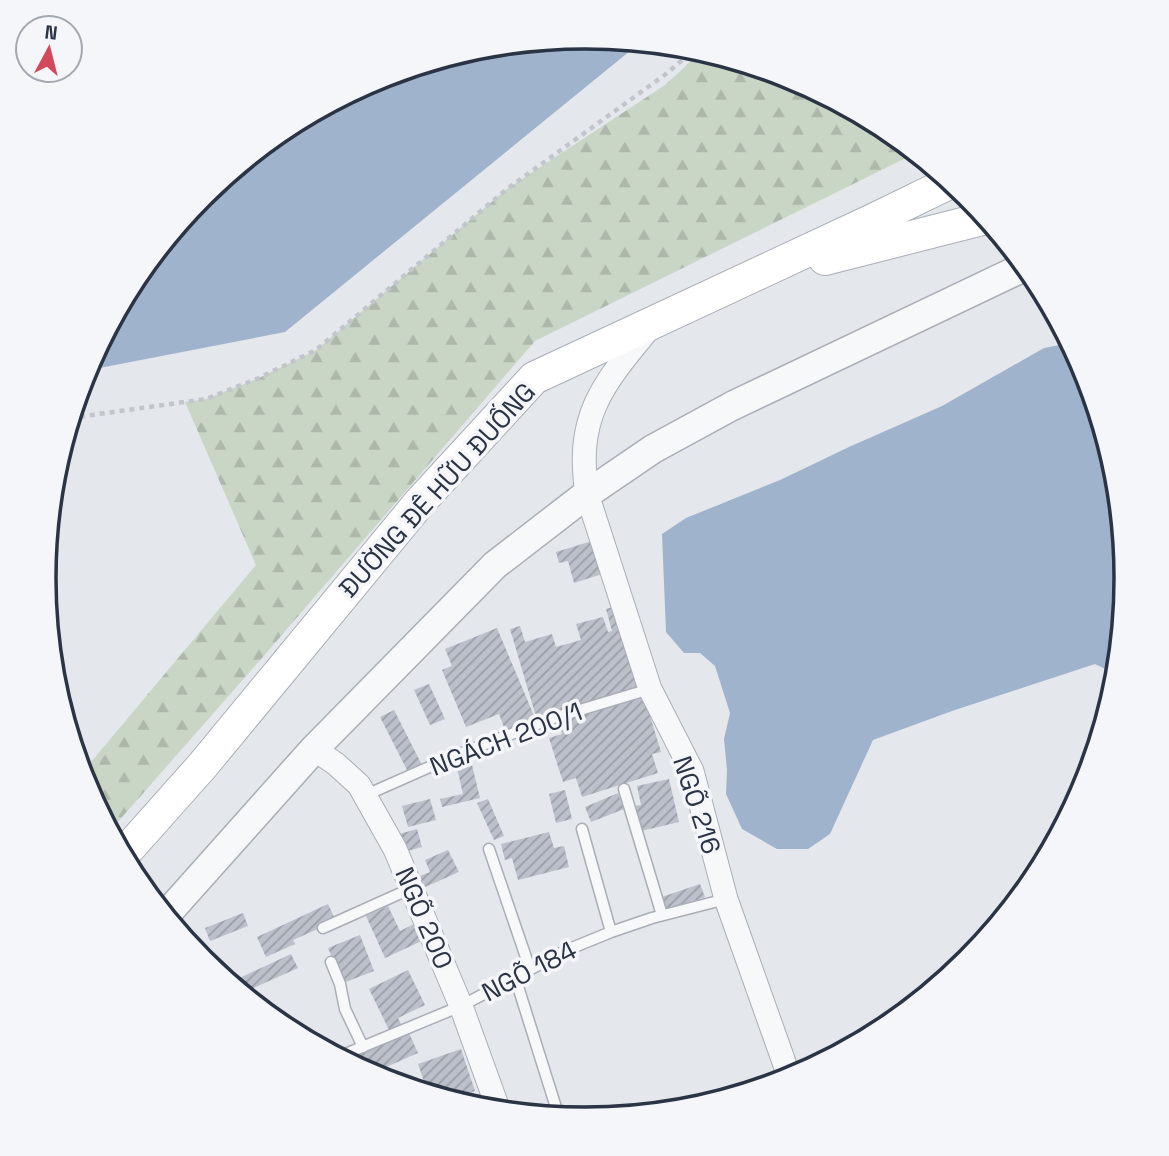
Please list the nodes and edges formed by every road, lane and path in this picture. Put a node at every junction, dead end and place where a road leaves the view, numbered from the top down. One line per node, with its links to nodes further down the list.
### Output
1 (684, 58): 7 (path)
2 (941, 187): 5 (main road, ĐƯỜNG ĐÊ HỮU ĐUỐNG)
3 (975, 221): 5 (main road)
4 (1015, 271): 8 (street)
5 (750, 278): 6 (main road, ĐƯỜNG ĐÊ HỮU ĐUỐNG)
6 (655, 322): 8 (street, NGÕ 216); 14 (main road, ĐƯỜNG ĐÊ HỮU ĐUỐNG)
7 (81, 416)
8 (587, 494): 9 (street, NGÕ 216); 10 (street)
9 (649, 689): 12 (lane, NGÁCH 200/1); 17 (street, NGÕ 216)
10 (314, 749): 12 (street, NGÕ 200); 18 (street)
11 (624, 789): 19 (lane)
12 (366, 796): 16 (street, NGÕ 200)
13 (582, 829): 21 (lane)
14 (130, 848)
15 (489, 849): 23 (lane)
16 (412, 888): 20 (lane); 25 (street, NGÕ 200)
17 (726, 899): 19 (lane, NGÕ 184); 28 (street, NGÕ 216)
18 (172, 908)
19 (662, 915): 21 (lane, NGÕ 184)
20 (323, 928)
21 (611, 932): 23 (lane, NGÕ 184)
22 (331, 962): 26 (lane)
23 (530, 970): 24 (lane, NGÕ 184)
24 (515, 977): 25 (lane, NGÕ 184); 30 (lane)
25 (461, 1006): 26 (lane, NGÕ 184); 29 (street, NGÕ 200)
26 (363, 1047): 27 (lane, NGÕ 184)
27 (351, 1052)
28 (786, 1067)
29 (495, 1099)
30 (556, 1106)

